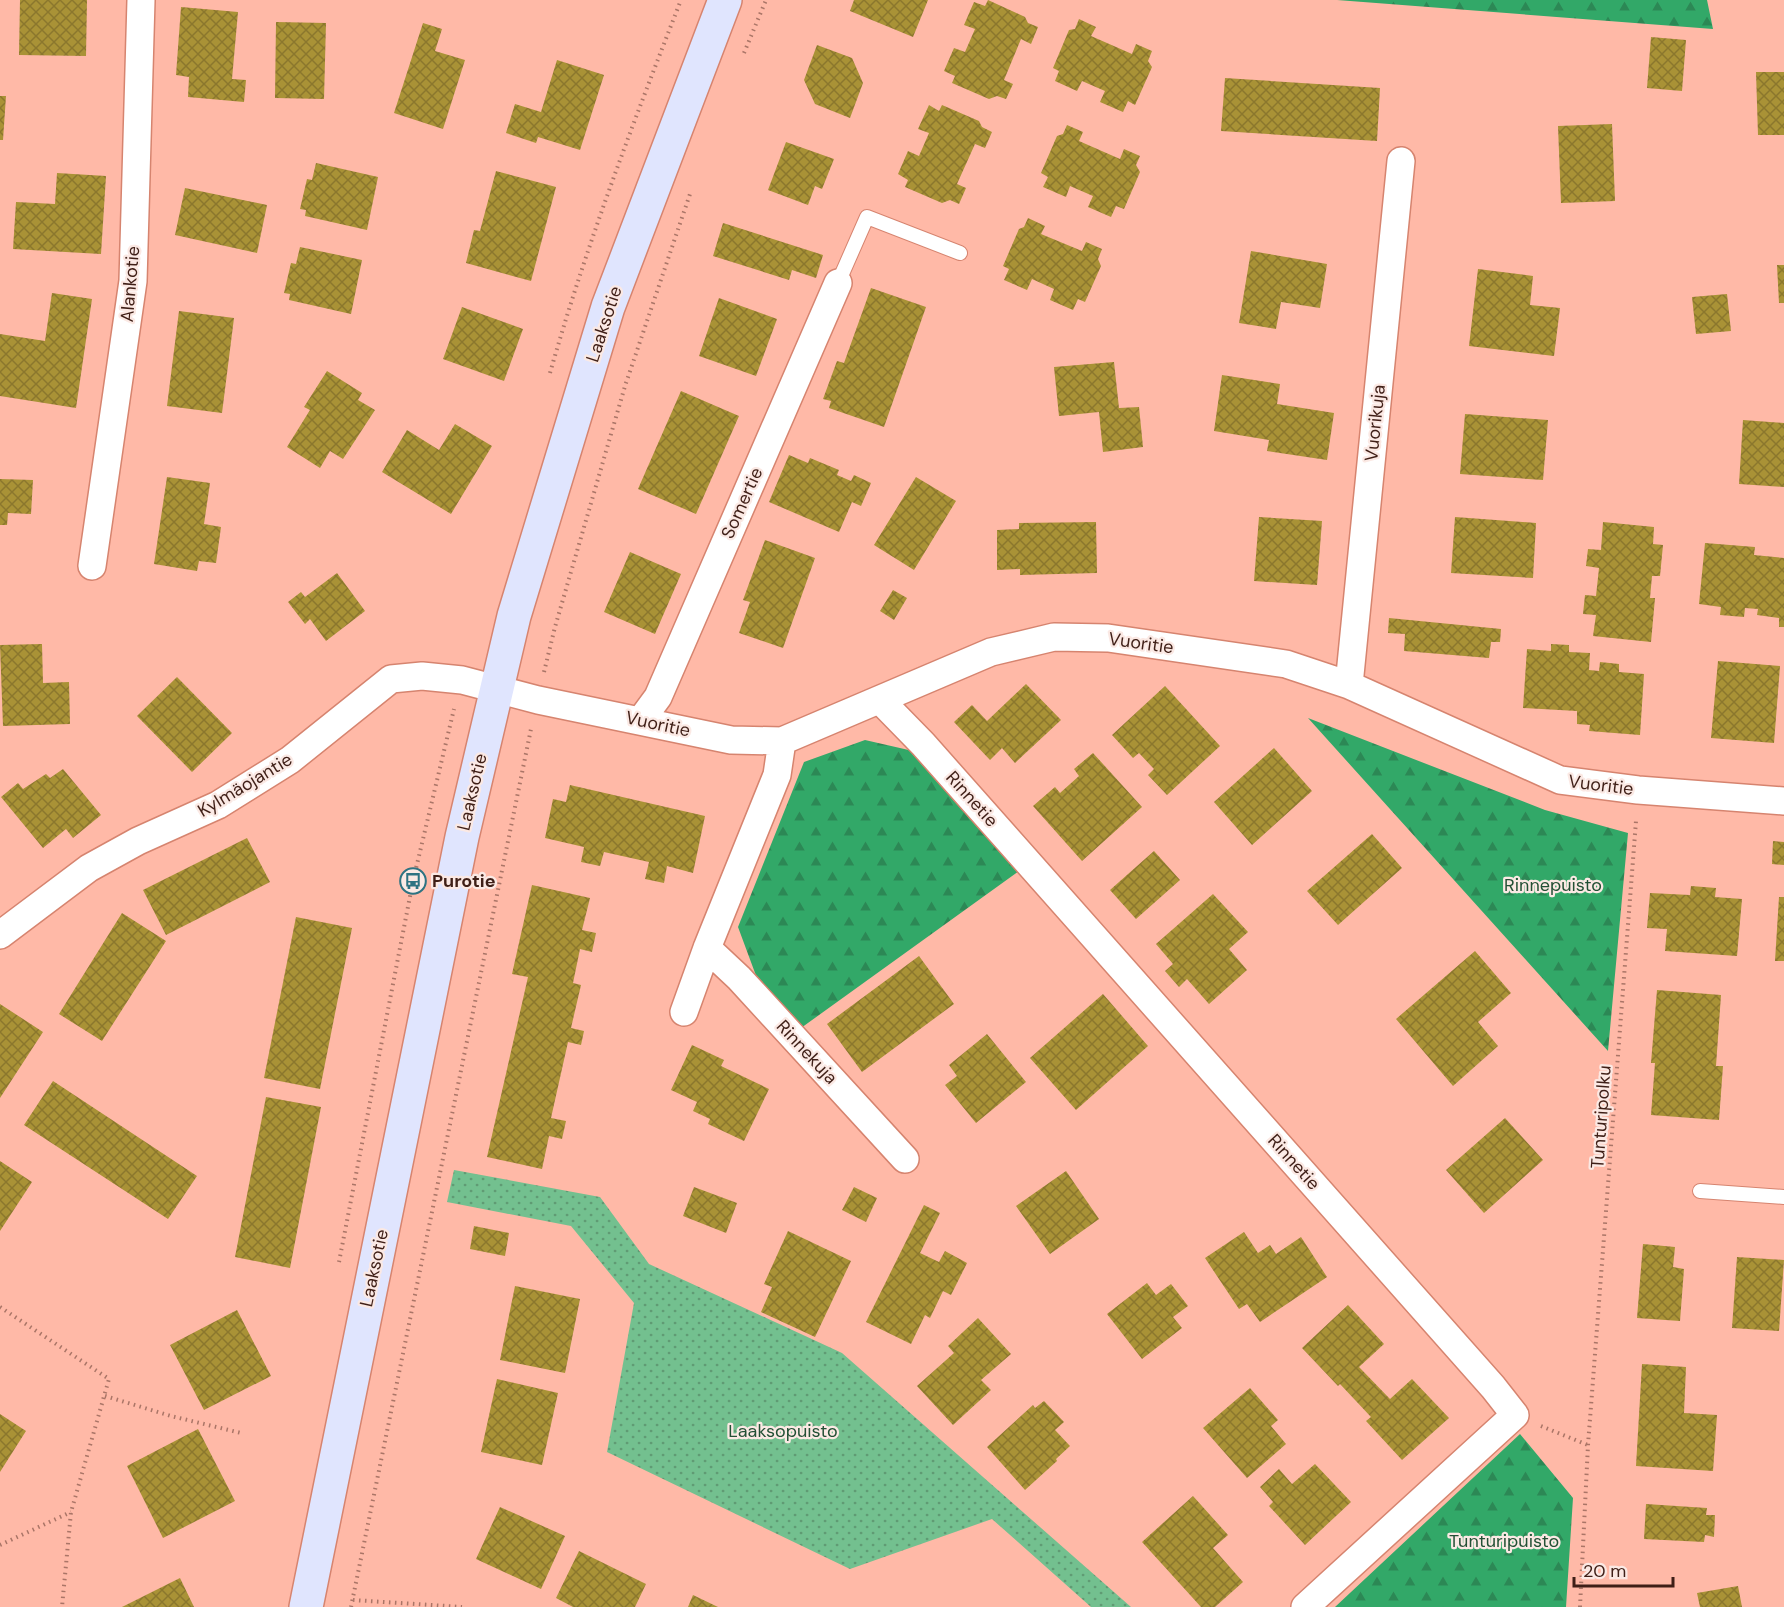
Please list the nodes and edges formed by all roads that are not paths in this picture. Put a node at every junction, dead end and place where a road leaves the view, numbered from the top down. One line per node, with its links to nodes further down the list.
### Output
1 (141, 0): 6 (street, Alankotie)
2 (725, 0): 8 (main road, Laaksotie)
3 (1401, 161): 7 (street, Vuorikuja)
4 (960, 253): 5 (lane)
5 (838, 283): 10 (street, Somertie)
6 (92, 566)
7 (1349, 685): 9 (street, Vuoritie); 12 (street, Vuoritie)
8 (497, 688): 10 (street, Vuoritie); 13 (street, Kylmäojantie); 19 (main road, Laaksotie)
9 (880, 700): 11 (street, Vuoritie); 20 (street, Rinnetie)
10 (641, 720): 11 (street, Vuoritie)
11 (782, 741): 14 (street)
12 (1784, 801)
13 (0, 935)
14 (707, 948): 15 (street); 16 (street, Rinnekuja)
15 (684, 1012)
16 (905, 1159)
17 (1700, 1191): 18 (lane)
18 (1784, 1197)
19 (306, 1607)
20 (1305, 1607)

